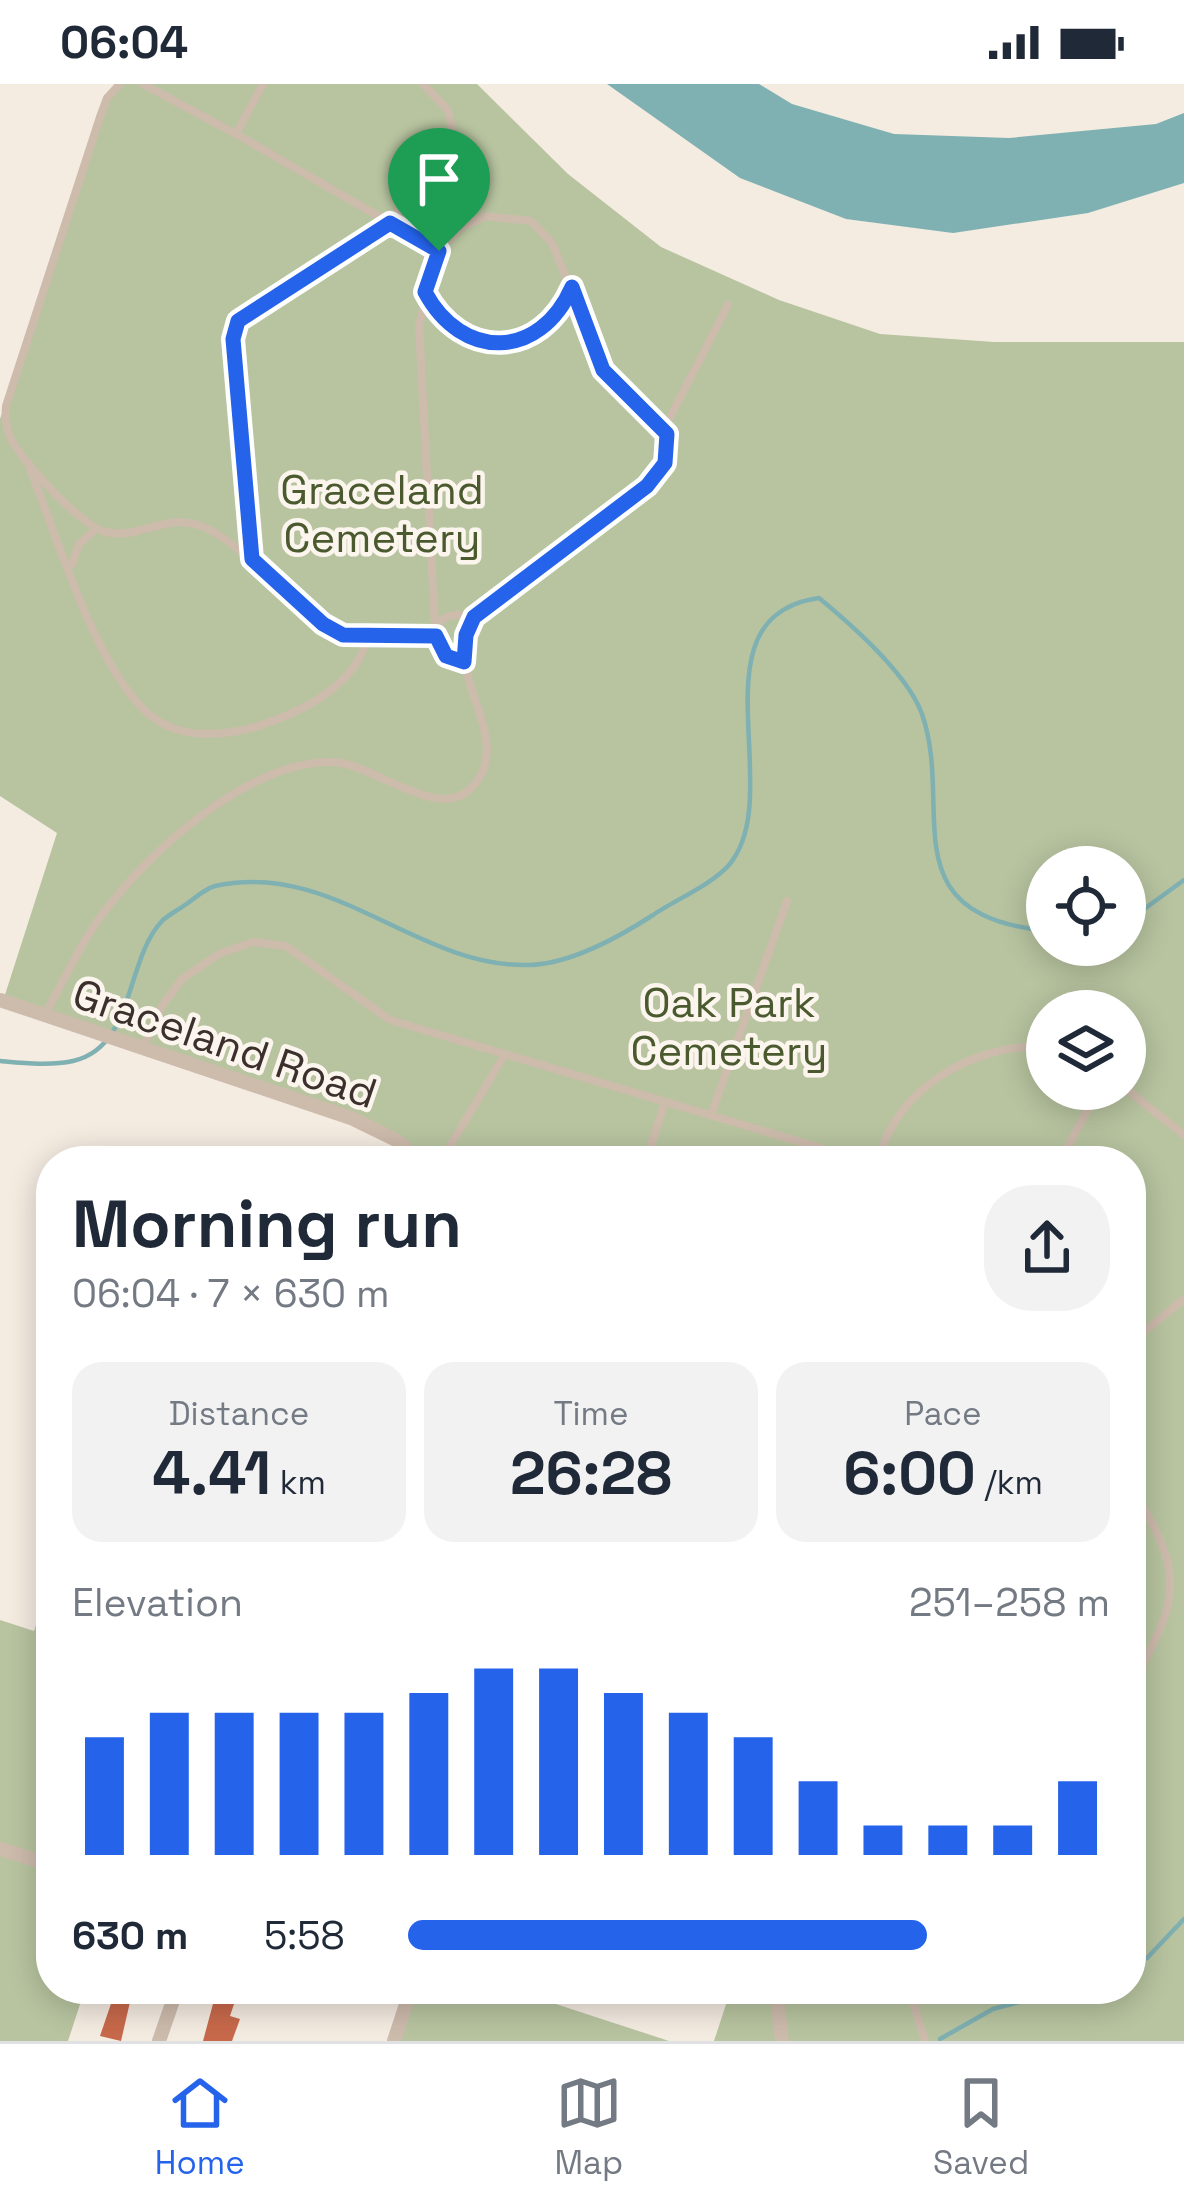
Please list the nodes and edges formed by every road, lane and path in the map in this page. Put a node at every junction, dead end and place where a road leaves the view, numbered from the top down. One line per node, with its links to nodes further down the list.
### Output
1 (120, 84): 12 (lane)
2 (143, 84): 5 (lane)
3 (263, 84): 5 (lane)
4 (423, 84): 6 (lane)
5 (236, 134): 6 (lane)
6 (390, 223): 7 (lane); 14 (lane)
7 (439, 251): 8 (lane); 9 (lane)
8 (572, 287): 9 (lane); 11 (lane)
9 (425, 292): 17 (lane)
10 (728, 305): 11 (lane)
11 (664, 428): 16 (lane)
12 (28, 462): 13 (lane); 15 (lane)
13 (95, 530): 14 (lane); 15 (lane)
14 (252, 559): 18 (lane)
15 (72, 572): 18 (lane)
16 (470, 625): 17 (lane); 19 (lane)
17 (436, 632): 18 (lane); 19 (lane)
18 (366, 637)
19 (464, 662): 22 (lane)
20 (787, 901): 29 (lane)
21 (0, 1000): 22 (street, Graceland Road)
22 (44, 1016): 24 (street, Graceland Road)
23 (1026, 1045): 35 (lane)
24 (141, 1049): 25 (lane); 31 (street, Graceland Road)
25 (505, 1054): 26 (lane); 32 (lane)
26 (665, 1102): 29 (lane); 33 (lane)
27 (1146, 1105): 30 (lane)
28 (1088, 1110): 36 (lane)
29 (710, 1115): 34 (lane)
30 (1184, 1135)
31 (403, 1146)
32 (450, 1146)
33 (651, 1146)
34 (814, 1146)
35 (884, 1146)
36 (1068, 1146)
37 (1184, 1298): 38 (lane)
38 (1146, 1328)
39 (1146, 1505): 40 (lane)
40 (1146, 1656)
41 (0, 1849): 42 (street)
42 (36, 1860)
43 (172, 2004): 47 (street)
44 (405, 2004): 48 (street)
45 (778, 2004): 49 (street)
46 (914, 2004): 50 (lane)
47 (159, 2041)
48 (394, 2041)
49 (782, 2041)
50 (925, 2041)

